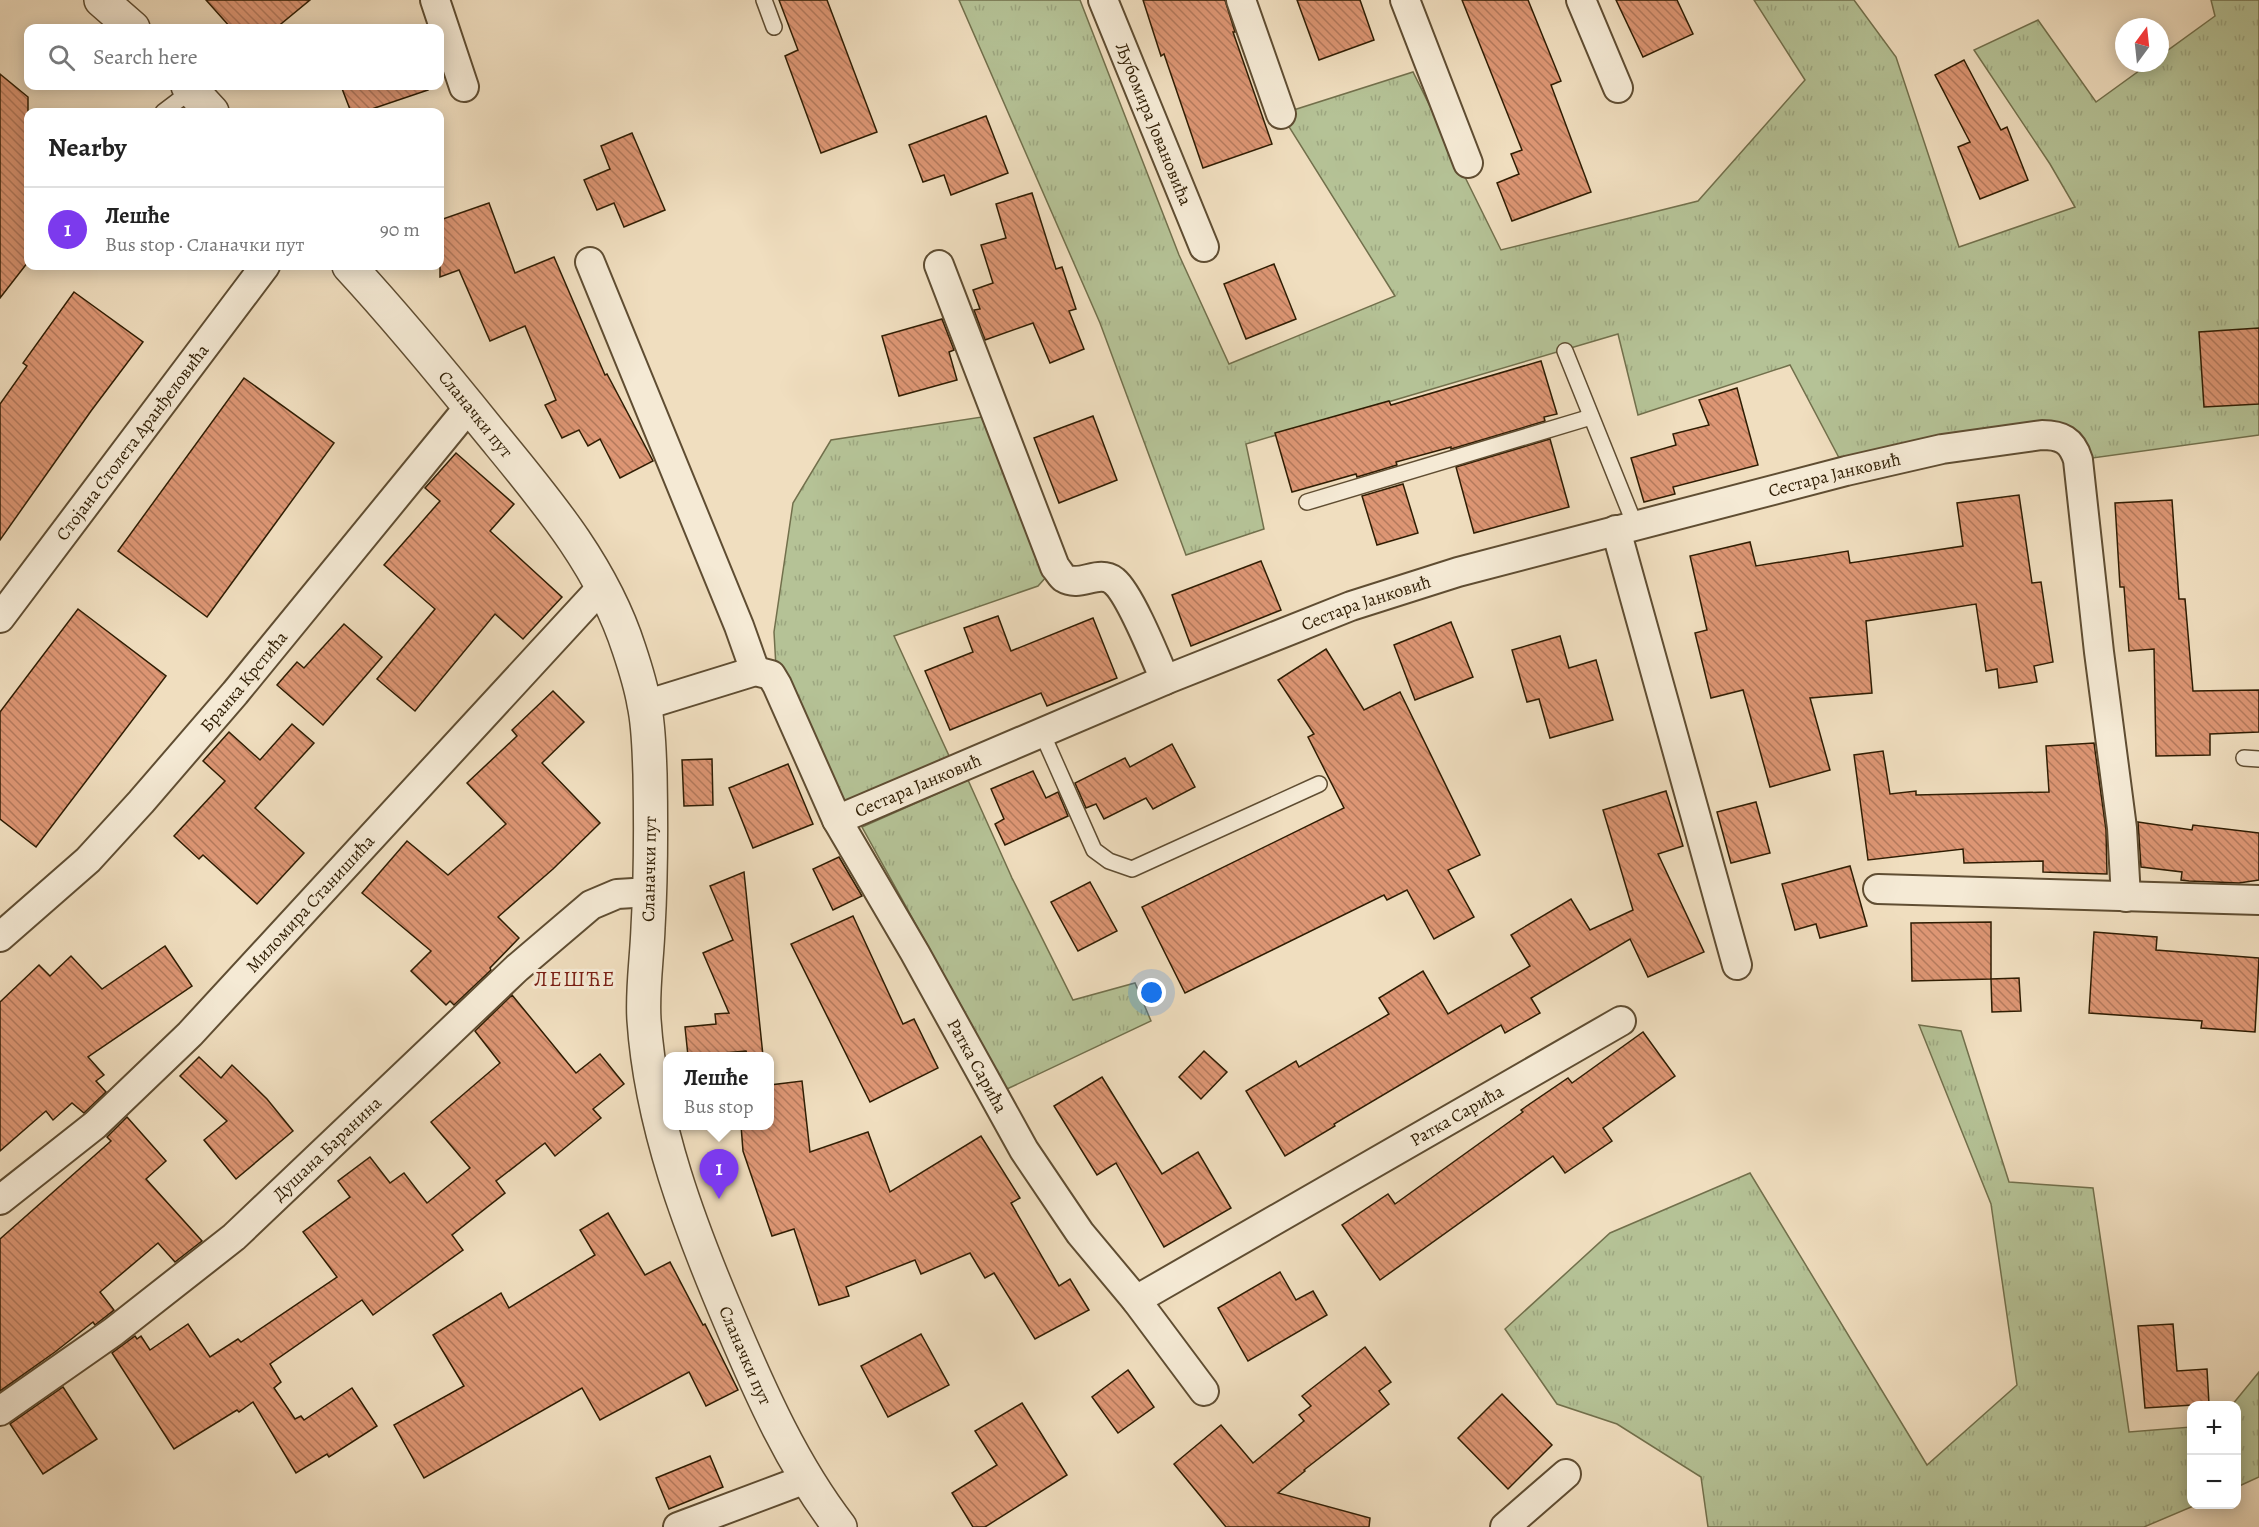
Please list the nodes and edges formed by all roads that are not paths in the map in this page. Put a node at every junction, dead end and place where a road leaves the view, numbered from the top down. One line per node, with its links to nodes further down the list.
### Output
1 (101, 0): 8 (street)
2 (435, 0): 9 (street)
3 (764, 0): 11 (lane)
4 (1103, 0): 18 (street, Љубомира Јовановића)
5 (1242, 0): 16 (street)
6 (1406, 0): 17 (street)
7 (1581, 0): 13 (street)
8 (128, 24)
9 (443, 24)
10 (444, 27): 12 (street)
11 (774, 27)
12 (464, 87)
13 (1618, 88)
14 (197, 96): 15 (lane)
15 (172, 108)
16 (1281, 114)
17 (1468, 163)
18 (1204, 248)
19 (590, 262): 30 (street)
20 (939, 266): 31 (street)
21 (262, 270): 29 (street, Стојана Столета Аранђеловића)
22 (352, 270): 24 (street, Сланачки пут)
23 (1565, 351): 25 (lane)
24 (469, 407): 28 (street, Сланачки пут); 40 (street, Бранка Крстића)
25 (1592, 417): 26 (lane); 27 (lane)
26 (1307, 502)
27 (1626, 528): 31 (street, Сестара Јанковић); 38 (street, Сестара Јанковић); 41 (street)
28 (602, 586): 32 (street, Сланачки пут); 45 (street, Миломира Станишића)
29 (0, 618)
30 (755, 671): 32 (street); 35 (street, Ратка Сарића)
31 (1165, 681): 33 (street, Сестара Јанковић)
32 (645, 705): 37 (street, Сланачки пут)
33 (1042, 733): 34 (lane); 35 (street, Сестара Јанковић)
34 (1319, 784)
35 (837, 820): 46 (street, Ратка Сарића)
36 (1878, 889): 38 (street)
37 (650, 892): 43 (street, Сланачки пут); 48 (street, Душана Баранина)
38 (2126, 897): 39 (street)
39 (2259, 900)
40 (0, 937)
41 (1737, 964)
42 (1621, 1021): 46 (street, Ратка Сарића)
43 (663, 1127)
44 (664, 1130): 50 (street, Сланачки пут)
45 (0, 1200)
46 (1136, 1300): 47 (street, Ратка Сарића)
47 (1204, 1391)
48 (0, 1411)
49 (1566, 1474): 53 (street)
50 (806, 1479): 51 (street); 52 (street, Сланачки пут)
51 (678, 1527)
52 (840, 1527)
53 (1505, 1527)

